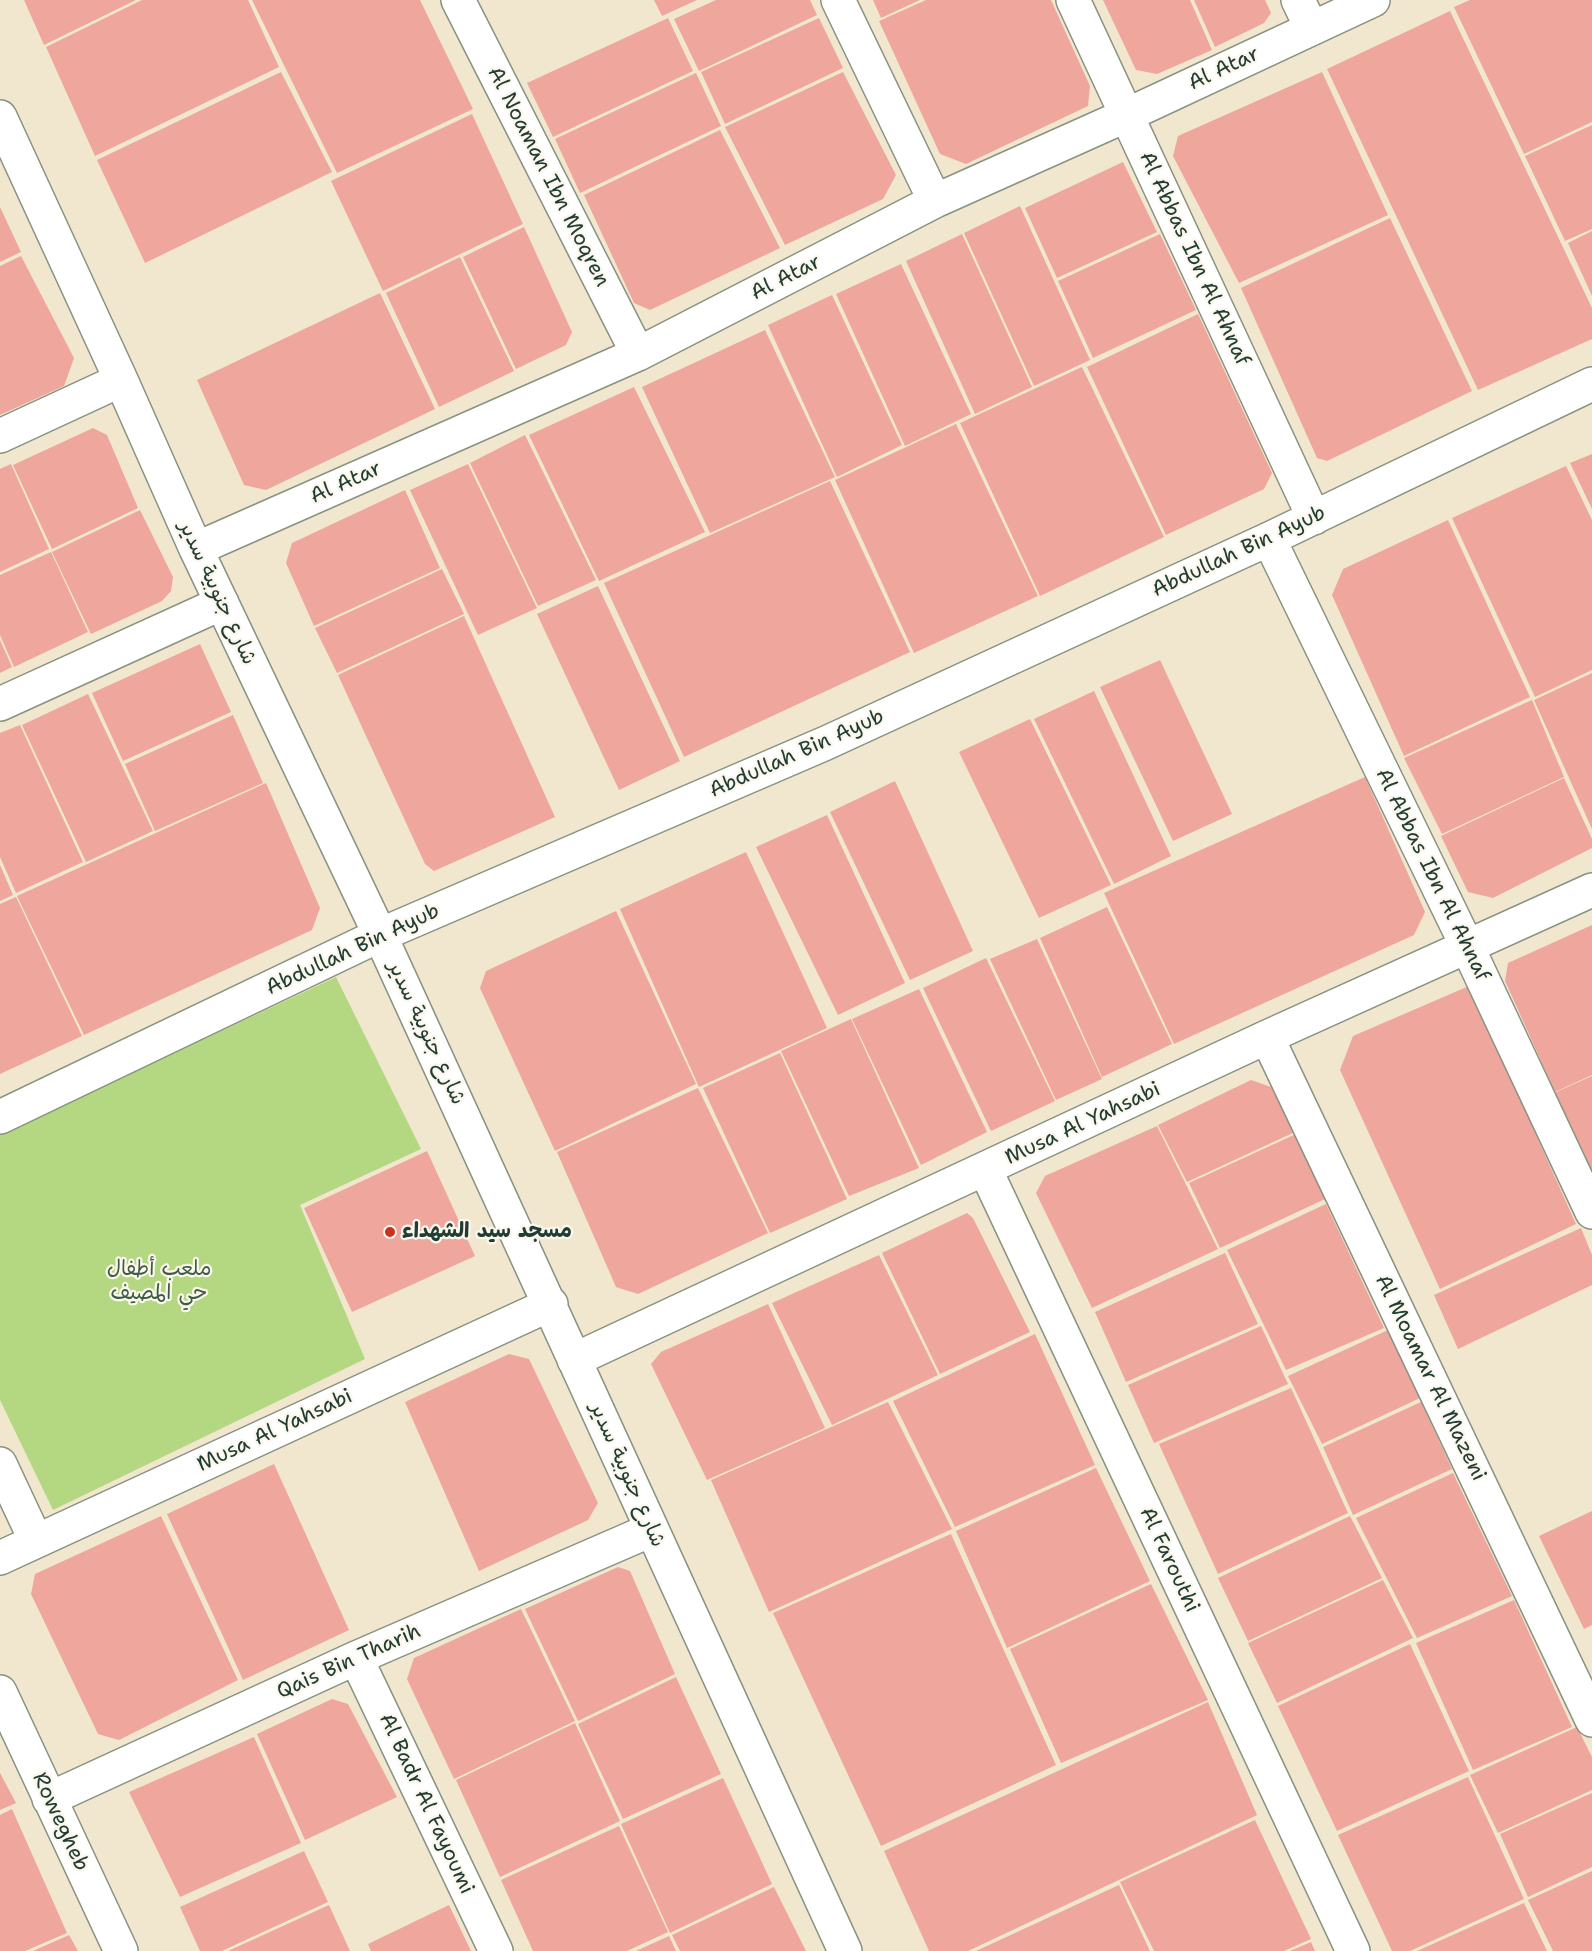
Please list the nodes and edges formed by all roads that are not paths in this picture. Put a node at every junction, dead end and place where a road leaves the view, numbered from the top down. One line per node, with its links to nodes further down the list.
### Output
1 (458, 0): 9 (street, Al Noaman Ibn Moqren)
2 (838, 0): 8 (street)
3 (1073, 0): 6 (street, Al Abbas Ibn Al Ahnaf)
4 (1373, 0): 5 (street, Al Atar)
5 (1305, 14): 6 (street, Al Atar)
6 (1127, 115): 8 (street, Al Atar); 13 (street, Al Abbas Ibn Al Ahnaf)
7 (0, 117): 10 (street, شارع جنوبية سدير)
8 (935, 201): 9 (street, Al Atar)
9 (638, 354): 15 (street, Al Atar)
10 (121, 380): 12 (street); 15 (street, شارع جنوبية سدير)
11 (1592, 384): 13 (street, Abdullah Bin Ayub)
12 (0, 436)
13 (1314, 518): 14 (street, Abdullah Bin Ayub)
14 (1269, 539): 19 (street, Abdullah Bin Ayub); 20 (street, Al Abbas Ibn Al Ahnaf)
15 (196, 549): 16 (street, شارع جنوبية سدير)
16 (222, 603): 17 (street); 19 (street, شارع جنوبية سدير)
17 (0, 704)
18 (1592, 890): 20 (street, Musa Al Yahsabi)
19 (380, 935): 22 (street, Abdullah Bin Ayub); 25 (street, شارع جنوبية سدير)
20 (1467, 946): 21 (street, Musa Al Yahsabi); 24 (street, Al Abbas Ibn Al Ahnaf)
21 (1267, 1037): 23 (street, Musa Al Yahsabi); 33 (street, Al Moamar Al Mazeni)
22 (0, 1117)
23 (985, 1169): 26 (street, Musa Al Yahsabi); 38 (street, Al Farouthi)
24 (1592, 1212)
25 (551, 1305): 26 (street, شارع جنوبية سدير); 29 (street, Musa Al Yahsabi)
26 (574, 1360): 28 (street, شارع جنوبية سدير)
27 (0, 1464): 29 (street)
28 (651, 1530): 31 (street, Qais Bin Tharih); 37 (street, شارع جنوبية سدير)
29 (36, 1541): 30 (street, Musa Al Yahsabi)
30 (0, 1558)
31 (356, 1658): 34 (street, Qais Bin Tharih); 36 (street, Al Badr Al Fayoumi)
32 (0, 1692): 34 (street, Rowegheb)
33 (1592, 1720)
34 (49, 1799): 35 (street, Rowegheb)
35 (121, 1951)
36 (496, 1951)
37 (846, 1951)
38 (1353, 1951)

